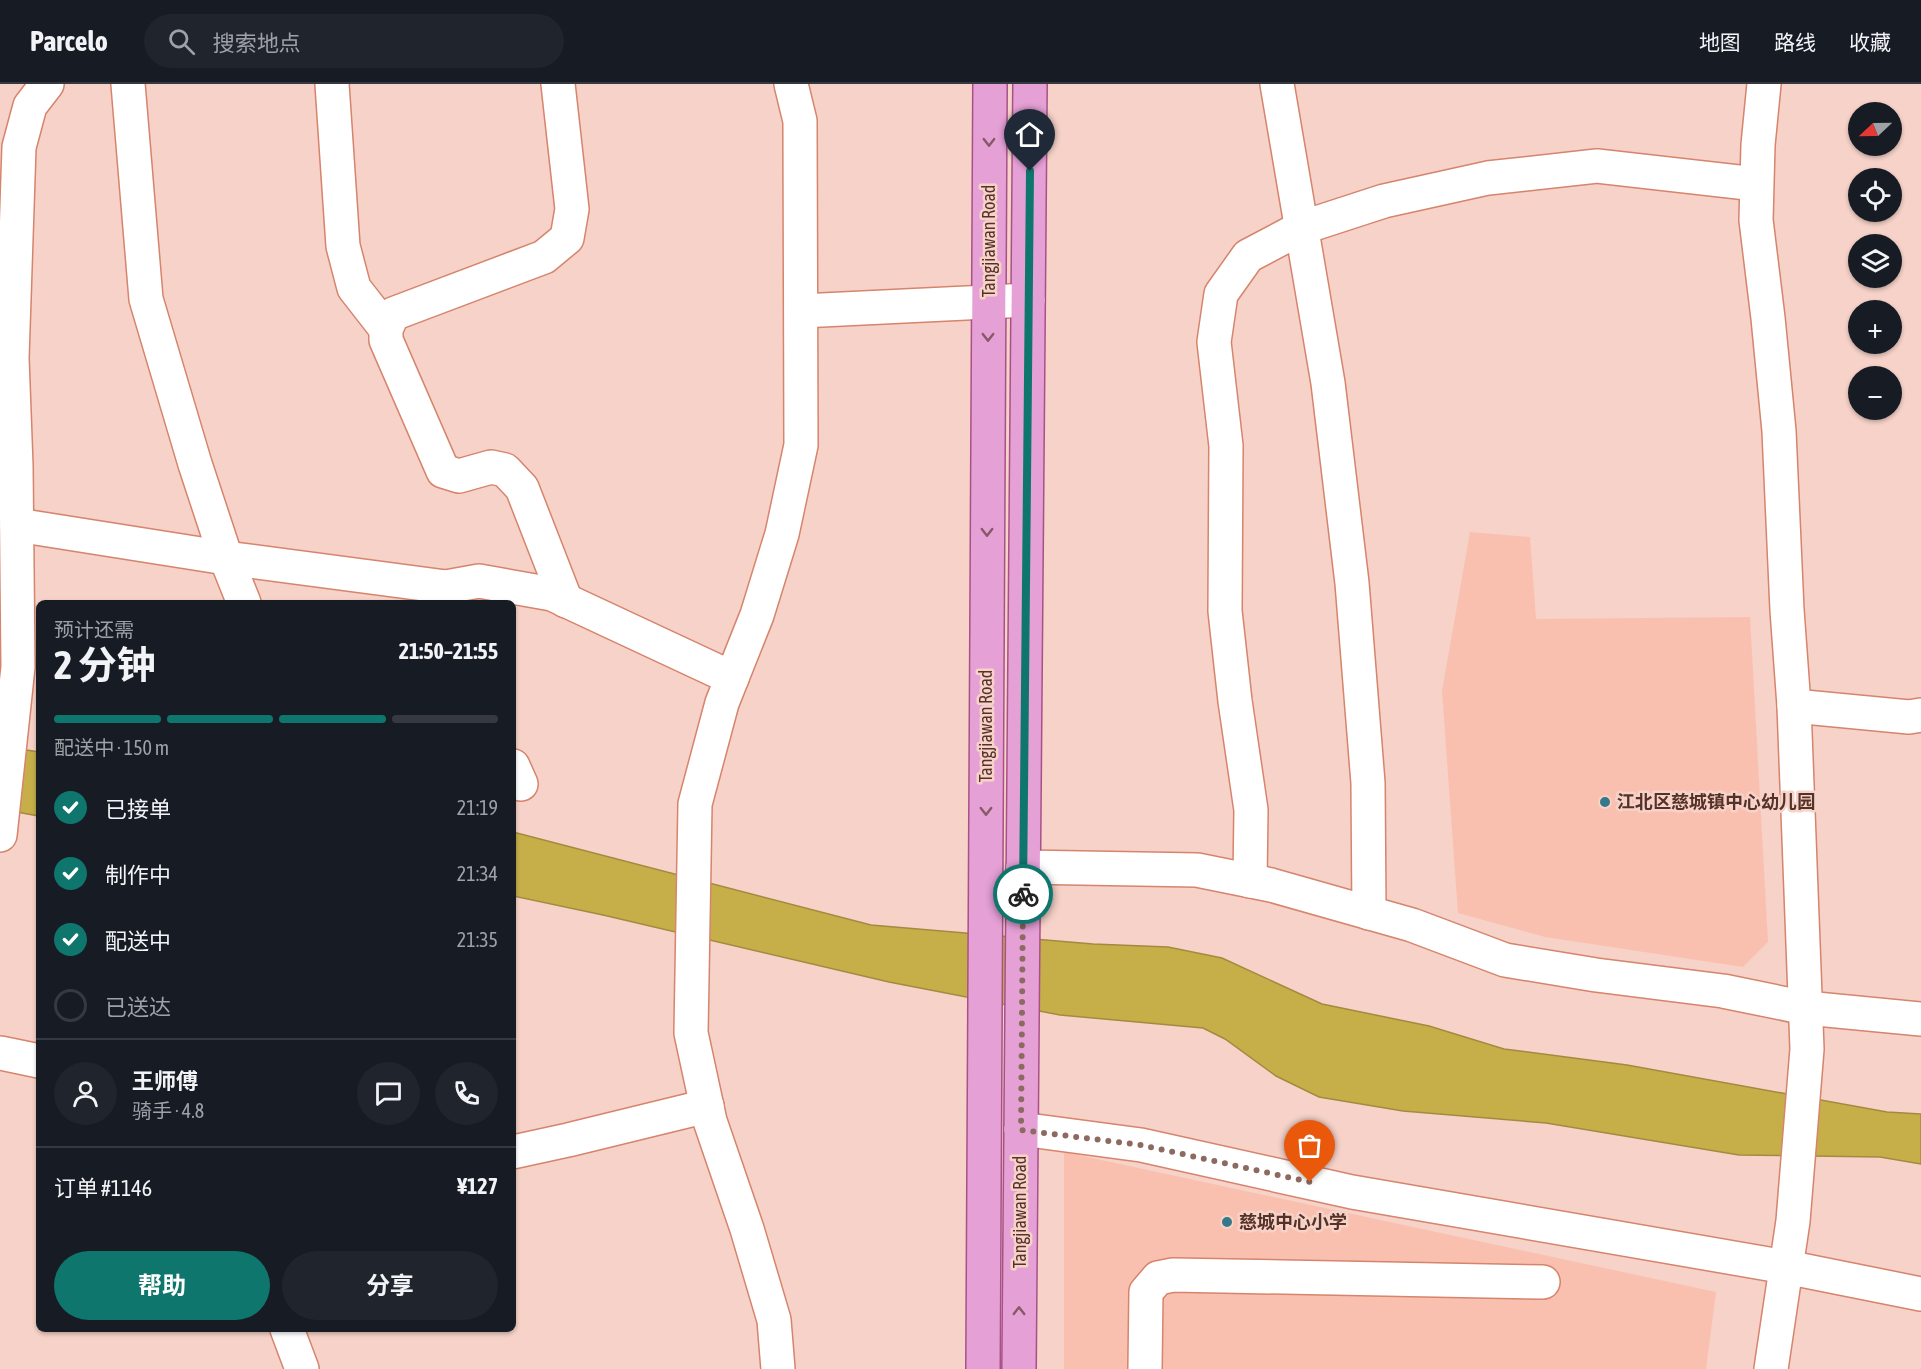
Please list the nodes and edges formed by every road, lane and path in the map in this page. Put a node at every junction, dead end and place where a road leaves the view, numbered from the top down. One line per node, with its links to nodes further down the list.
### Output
1 (47, 84): 16 (lane)
2 (128, 84): 18 (lane)
3 (332, 84): 15 (lane)
4 (558, 84): 15 (lane)
5 (791, 84): 14 (lane)
6 (990, 84): 13 (main road, Tangjiawan Road, one-way to 13)
7 (1030, 84): 12 (main road, Tangjiawan Road)
8 (1277, 84): 11 (lane)
9 (1764, 84): 10 (lane)
10 (1756, 184): 11 (lane); 23 (lane)
11 (1301, 228): 27 (lane); 28 (lane)
12 (1028, 300): 13 (lane); 26 (main road, Tangjiawan Road)
13 (988, 302): 14 (lane); 42 (main road, Tangjiawan Road, one-way to 42)
14 (801, 311): 22 (lane)
15 (386, 328): 21 (lane)
16 (7, 399): 17 (lane)
17 (17, 525): 18 (lane); 25 (lane)
18 (226, 558): 19 (lane); 20 (lane)
19 (445, 595): 21 (lane)
20 (243, 600)
21 (566, 601): 22 (lane)
22 (732, 678): 33 (lane)
23 (1794, 706): 24 (lane); 29 (lane)
24 (1921, 716)
25 (0, 835)
26 (1023, 867): 27 (lane); 34 (main road, Tangjiawan Road)
27 (1250, 881): 28 (lane)
28 (1369, 913): 29 (lane)
29 (1806, 1008): 30 (lane); 36 (lane)
30 (1921, 1019)
31 (0, 1053): 32 (lane)
32 (36, 1060)
33 (707, 1106): 35 (lane); 41 (lane)
34 (1021, 1130): 36 (lane); 43 (main road, Tangjiawan Road, one-way to 34)
35 (516, 1151)
36 (1786, 1267): 38 (lane); 45 (lane)
37 (1543, 1282): 44 (lane)
38 (1921, 1294)
39 (288, 1332): 40 (lane)
40 (302, 1369)
41 (778, 1369)
42 (983, 1369)
43 (1019, 1369)
44 (1145, 1369)
45 (1770, 1369)

